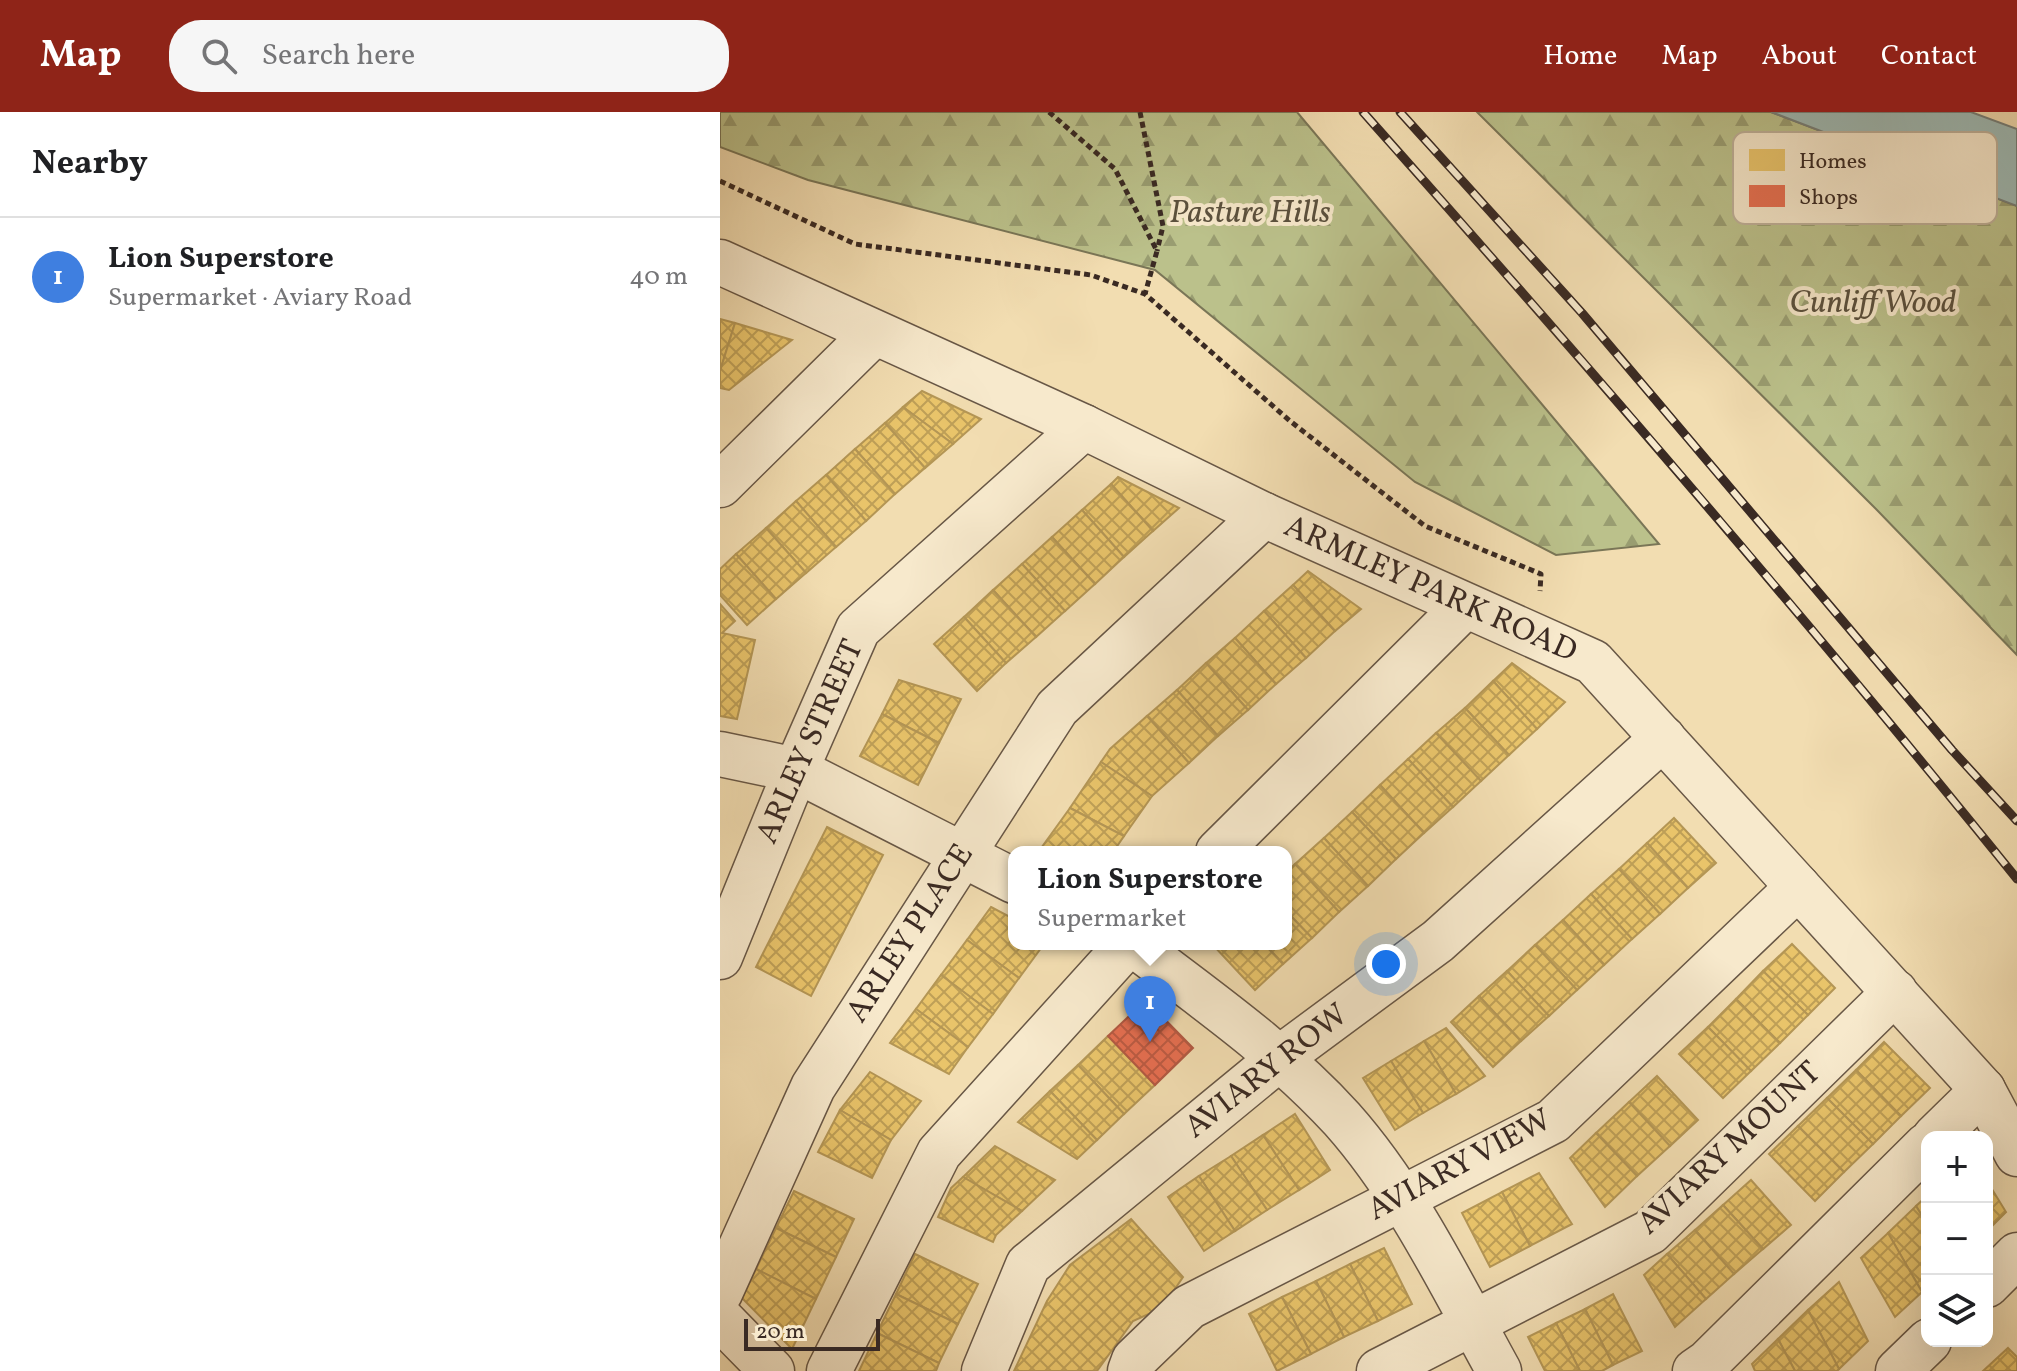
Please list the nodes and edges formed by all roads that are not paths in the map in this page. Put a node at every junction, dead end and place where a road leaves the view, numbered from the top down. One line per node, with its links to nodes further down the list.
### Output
1 (720, 262): 2 (street, ARMLEY PARK ROAD)
2 (874, 333): 3 (street, ARMLEY PARK ROAD); 4 (street)
3 (1084, 427): 5 (street, ARMLEY PARK ROAD); 9 (street, ARLEY STREET)
4 (720, 485)
5 (1264, 515): 6 (street, ARMLEY PARK ROAD); 11 (street, ARLEY PLACE)
6 (1465, 606): 7 (street, ARMLEY PARK ROAD); 10 (street)
7 (1663, 738): 13 (street, ARMLEY PARK ROAD); 18 (street, AVIARY ROW)
8 (720, 754): 9 (street)
9 (796, 770): 11 (street); 16 (street, ARLEY STREET)
10 (1224, 846)
11 (963, 854): 12 (street); 26 (street, ARLEY PLACE)
12 (1008, 878)
13 (1798, 887): 17 (street, ARMLEY PARK ROAD); 23 (street, AVIARY VIEW)
14 (1125, 950): 31 (street)
15 (1138, 950): 18 (street)
16 (720, 957)
17 (1895, 992): 19 (street, ARMLEY PARK ROAD); 28 (street, AVIARY MOUNT)
18 (1281, 1057): 23 (street); 32 (street, AVIARY ROW)
19 (1983, 1090): 20 (street); 22 (street, ARMLEY PARK ROAD)
20 (1941, 1131)
21 (1921, 1151): 36 (street)
22 (2017, 1154)
23 (1401, 1198): 28 (street); 33 (street, AVIARY VIEW)
24 (2017, 1255): 25 (street)
25 (1993, 1279)
26 (720, 1293)
27 (720, 1318): 30 (street)
28 (1473, 1324): 34 (street, AVIARY MOUNT); 35 (street)
29 (1923, 1347): 37 (street)
30 (772, 1371)
31 (829, 1371)
32 (984, 1371)
33 (1130, 1371)
34 (1379, 1371)
35 (1499, 1371)
36 (1695, 1371)
37 (1898, 1371)

